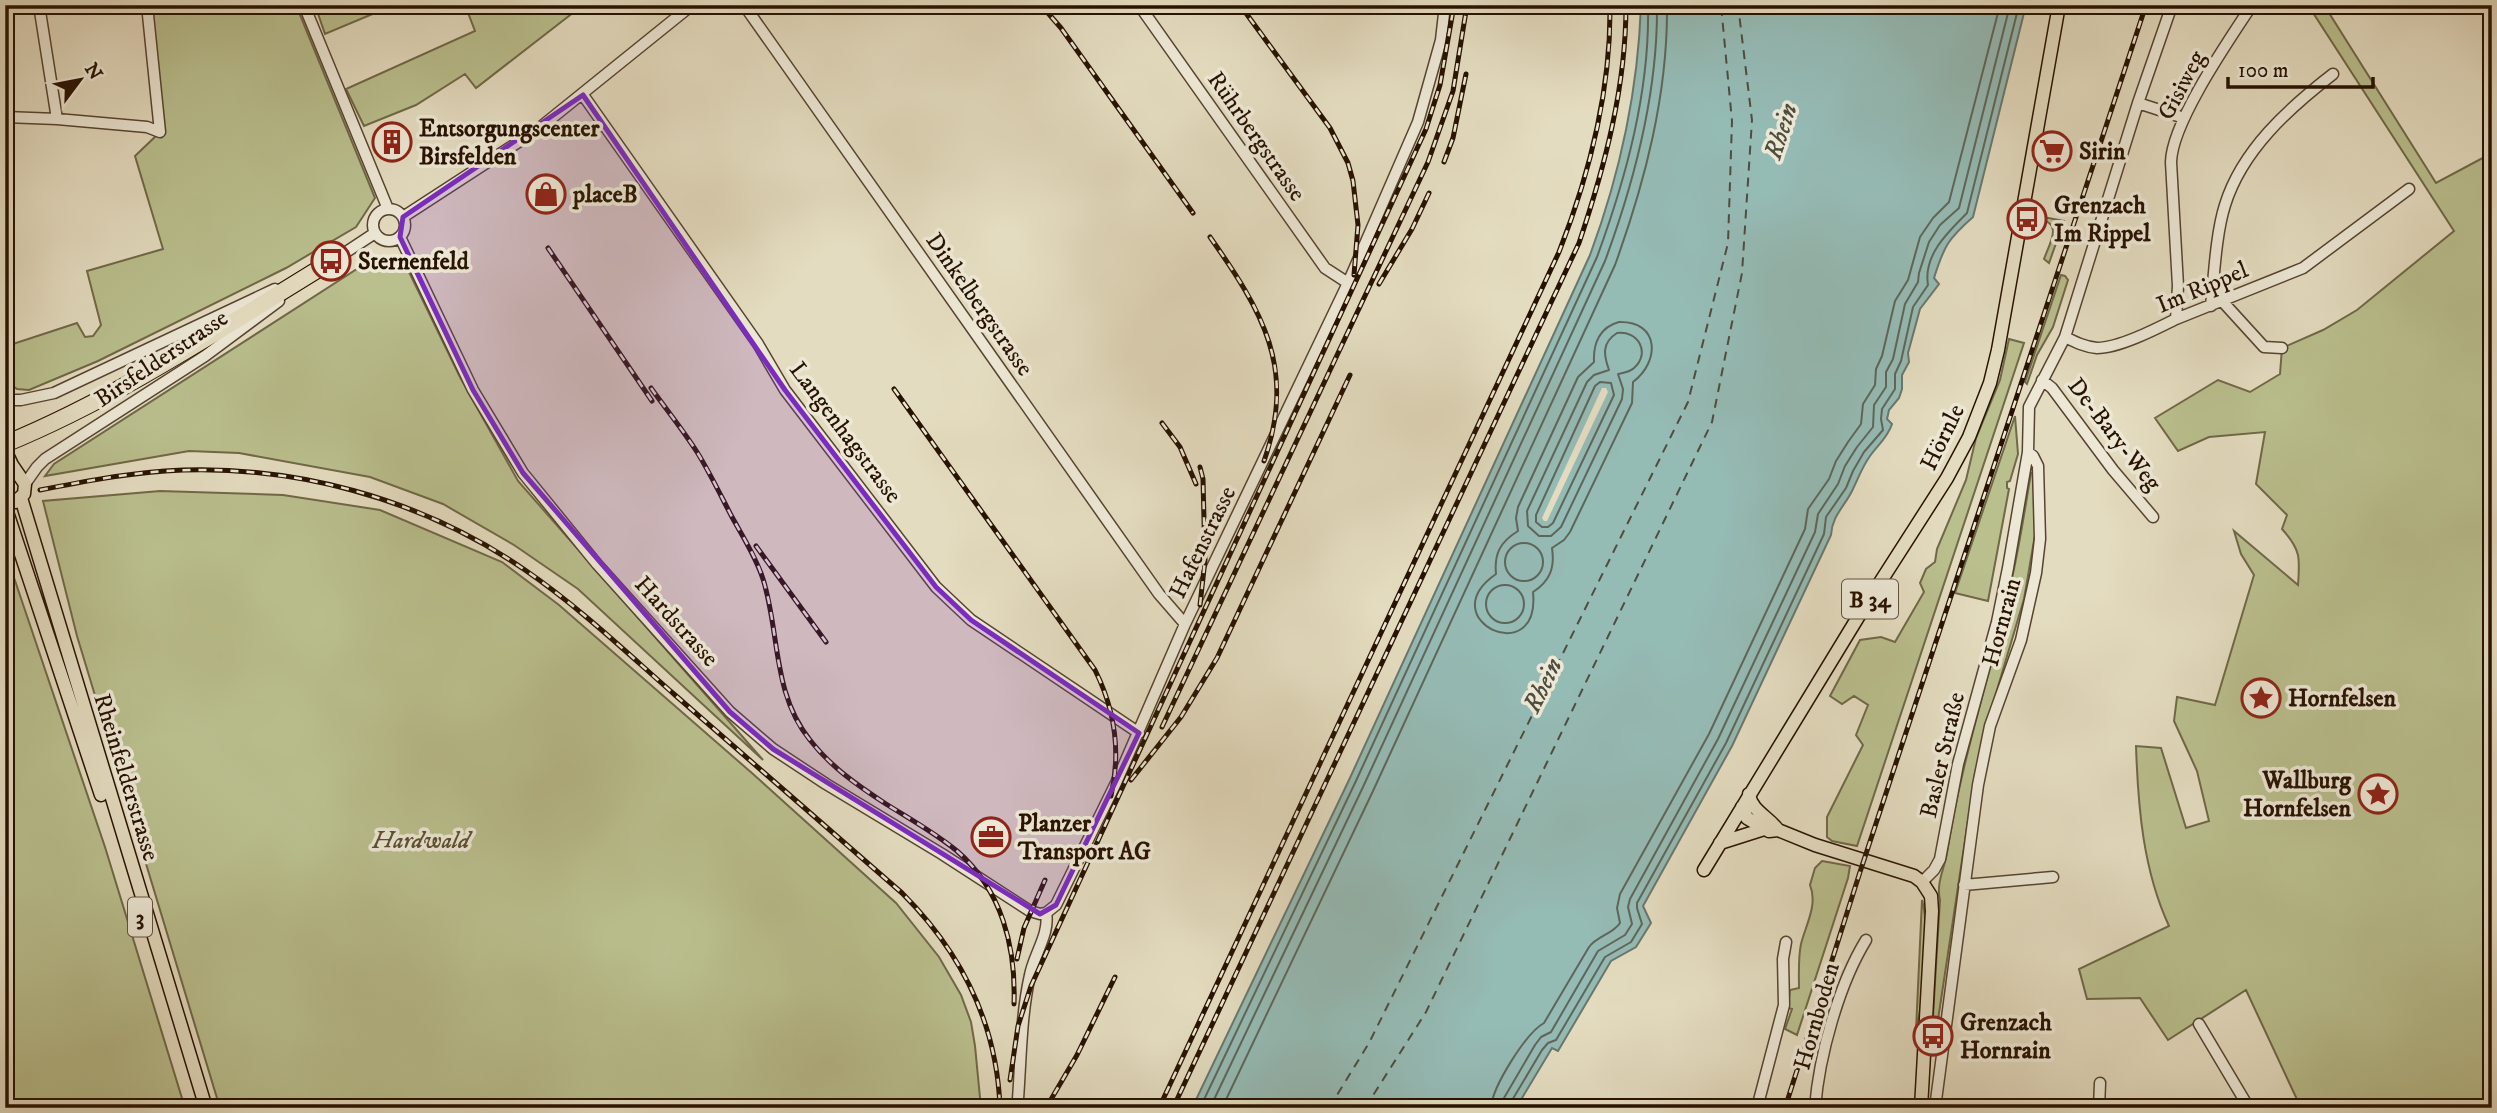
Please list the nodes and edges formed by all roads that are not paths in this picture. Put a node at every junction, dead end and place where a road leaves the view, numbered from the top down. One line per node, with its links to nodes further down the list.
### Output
1 (39, 5): 16 (street)
2 (147, 5): 16 (street)
3 (304, 5): 18 (street)
4 (692, 5): 12 (street)
5 (744, 5): 37 (street, Dinkelbergstrasse)
6 (1139, 5): 23 (street, Rührbergstrasse)
7 (1445, 5): 23 (street, Hafenstrasse)
8 (2059, 5): 39 (main road, Hörnle / B 34)
9 (2172, 5): 13 (street)
10 (2252, 5): 15 (street, Gisiweg)
11 (2333, 74): 25 (street)
12 (583, 95): 19 (street); 38 (street, Langenhagstrasse)
13 (2138, 103): 15 (street); 27 (street)
14 (5, 117): 16 (street)
15 (2184, 118): 26 (street, Gisiweg)
16 (57, 119)
17 (2409, 189): 24 (street, Im Rippel)
18 (388, 209): 19 (street); 20 (street)
19 (403, 217): 21 (street)
20 (375, 233): 21 (street); 22 (street, Birsfelderstrasse)
21 (400, 237): 48 (street, Hardstrasse)
22 (322, 267): 30 (street, Birsfelderstrasse); 31 (highway); 33 (street, Birsfelderstrasse)
23 (1348, 283): 37 (street, Hafenstrasse)
24 (2223, 302): 25 (street, Im Rippel); 28 (street)
25 (2211, 306): 26 (street, Im Rippel)
26 (2176, 319): 27 (street, Im Rippel)
27 (2065, 337): 29 (street)
28 (2282, 348)
29 (2042, 380): 32 (street, Basler Straße); 36 (street, De-Bary-Weg)
30 (5, 400)
31 (6, 451): 33 (main road)
32 (2028, 452): 46 (street, Basler Straße); 47 (street, Hornrain)
33 (25, 484): 34 (main road)
34 (21, 498): 35 (main road, Rheinfelderstrasse); 55 (main road, Rheinfelderstrasse / 3)
35 (5, 505): 54 (main road, Rheinfelderstrasse / 3)
36 (2153, 517)
37 (1185, 624): 38 (street, Hafenstrasse)
38 (1139, 733): 48 (street, Hafenstrasse)
39 (1749, 794): 40 (main road, B 34); 42 (main road)
40 (1742, 807): 41 (main road); 43 (main road, B 34)
41 (1764, 829): 42 (main road); 43 (main road)
42 (1778, 830): 46 (main road)
43 (1720, 844): 44 (main road, B 34)
44 (1704, 870)
45 (2053, 877): 47 (street)
46 (1922, 882): 58 (main road)
47 (1964, 886): 59 (street, Hornrain)
48 (1046, 913): 53 (street, Hafenstrasse)
49 (1866, 940): 57 (street, Hornboden)
50 (1786, 942): 56 (street)
51 (2199, 1024): 61 (street)
52 (2099, 1083): 60 (street)
53 (1018, 1099)
54 (199, 1108)
55 (206, 1108)
56 (1758, 1108)
57 (1815, 1108)
58 (1921, 1108)
59 (1935, 1108)
60 (2099, 1108)
61 (2249, 1108)

